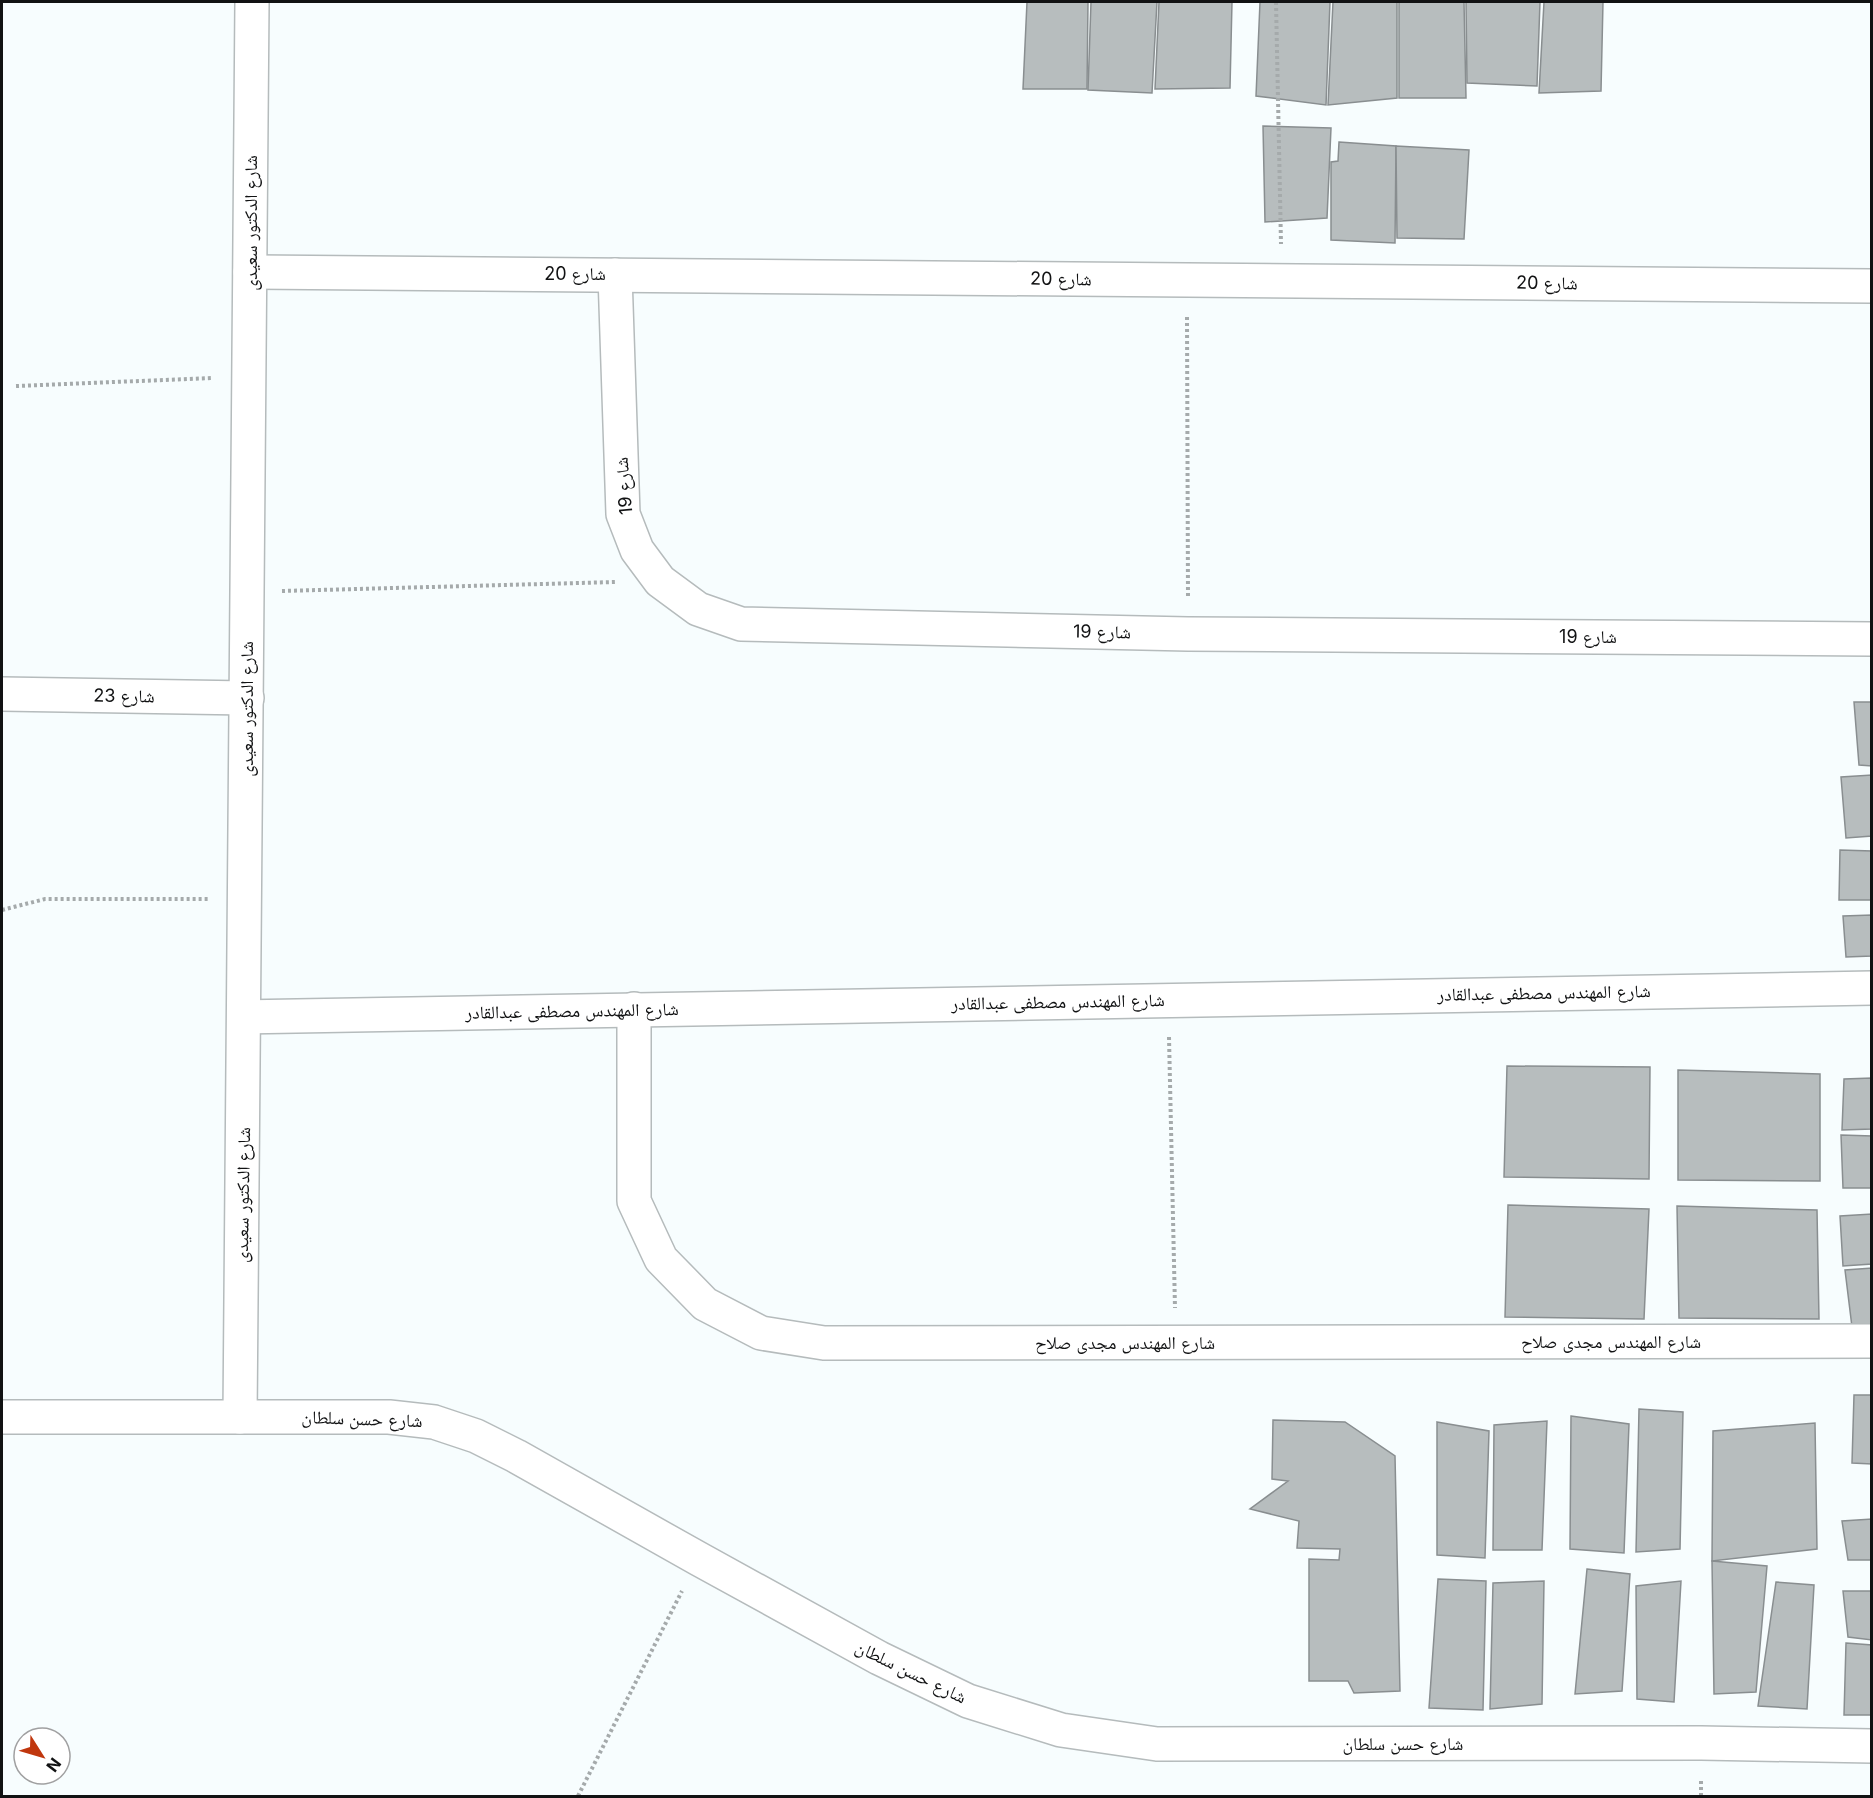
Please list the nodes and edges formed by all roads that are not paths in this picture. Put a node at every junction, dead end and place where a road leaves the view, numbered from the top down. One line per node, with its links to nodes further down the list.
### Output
1 (252, 2): 2 (street, شارع الدكتور سعيدى)
2 (250, 272): 3 (street, شارع 20); 7 (street, شارع الدكتور سعيدى)
3 (615, 275): 4 (street, شارع 20); 5 (street, شارع 19)
4 (1872, 286)
5 (1872, 639)
6 (2, 694): 7 (street, شارع 23)
7 (247, 698): 10 (street, شارع الدكتور سعيدى)
8 (1872, 988): 9 (street, شارع المهندس مصطفى عبدالقادر)
9 (634, 1009): 10 (street, شارع المهندس مصطفى عبدالقادر); 11 (street, شارع المهندس مجدى صلاح)
10 (244, 1017): 13 (street, شارع الدكتور سعيدى)
11 (1872, 1341)
12 (2, 1417): 13 (street, شارع حسن سلطان)
13 (240, 1417): 14 (street, شارع حسن سلطان)
14 (1872, 1746)

